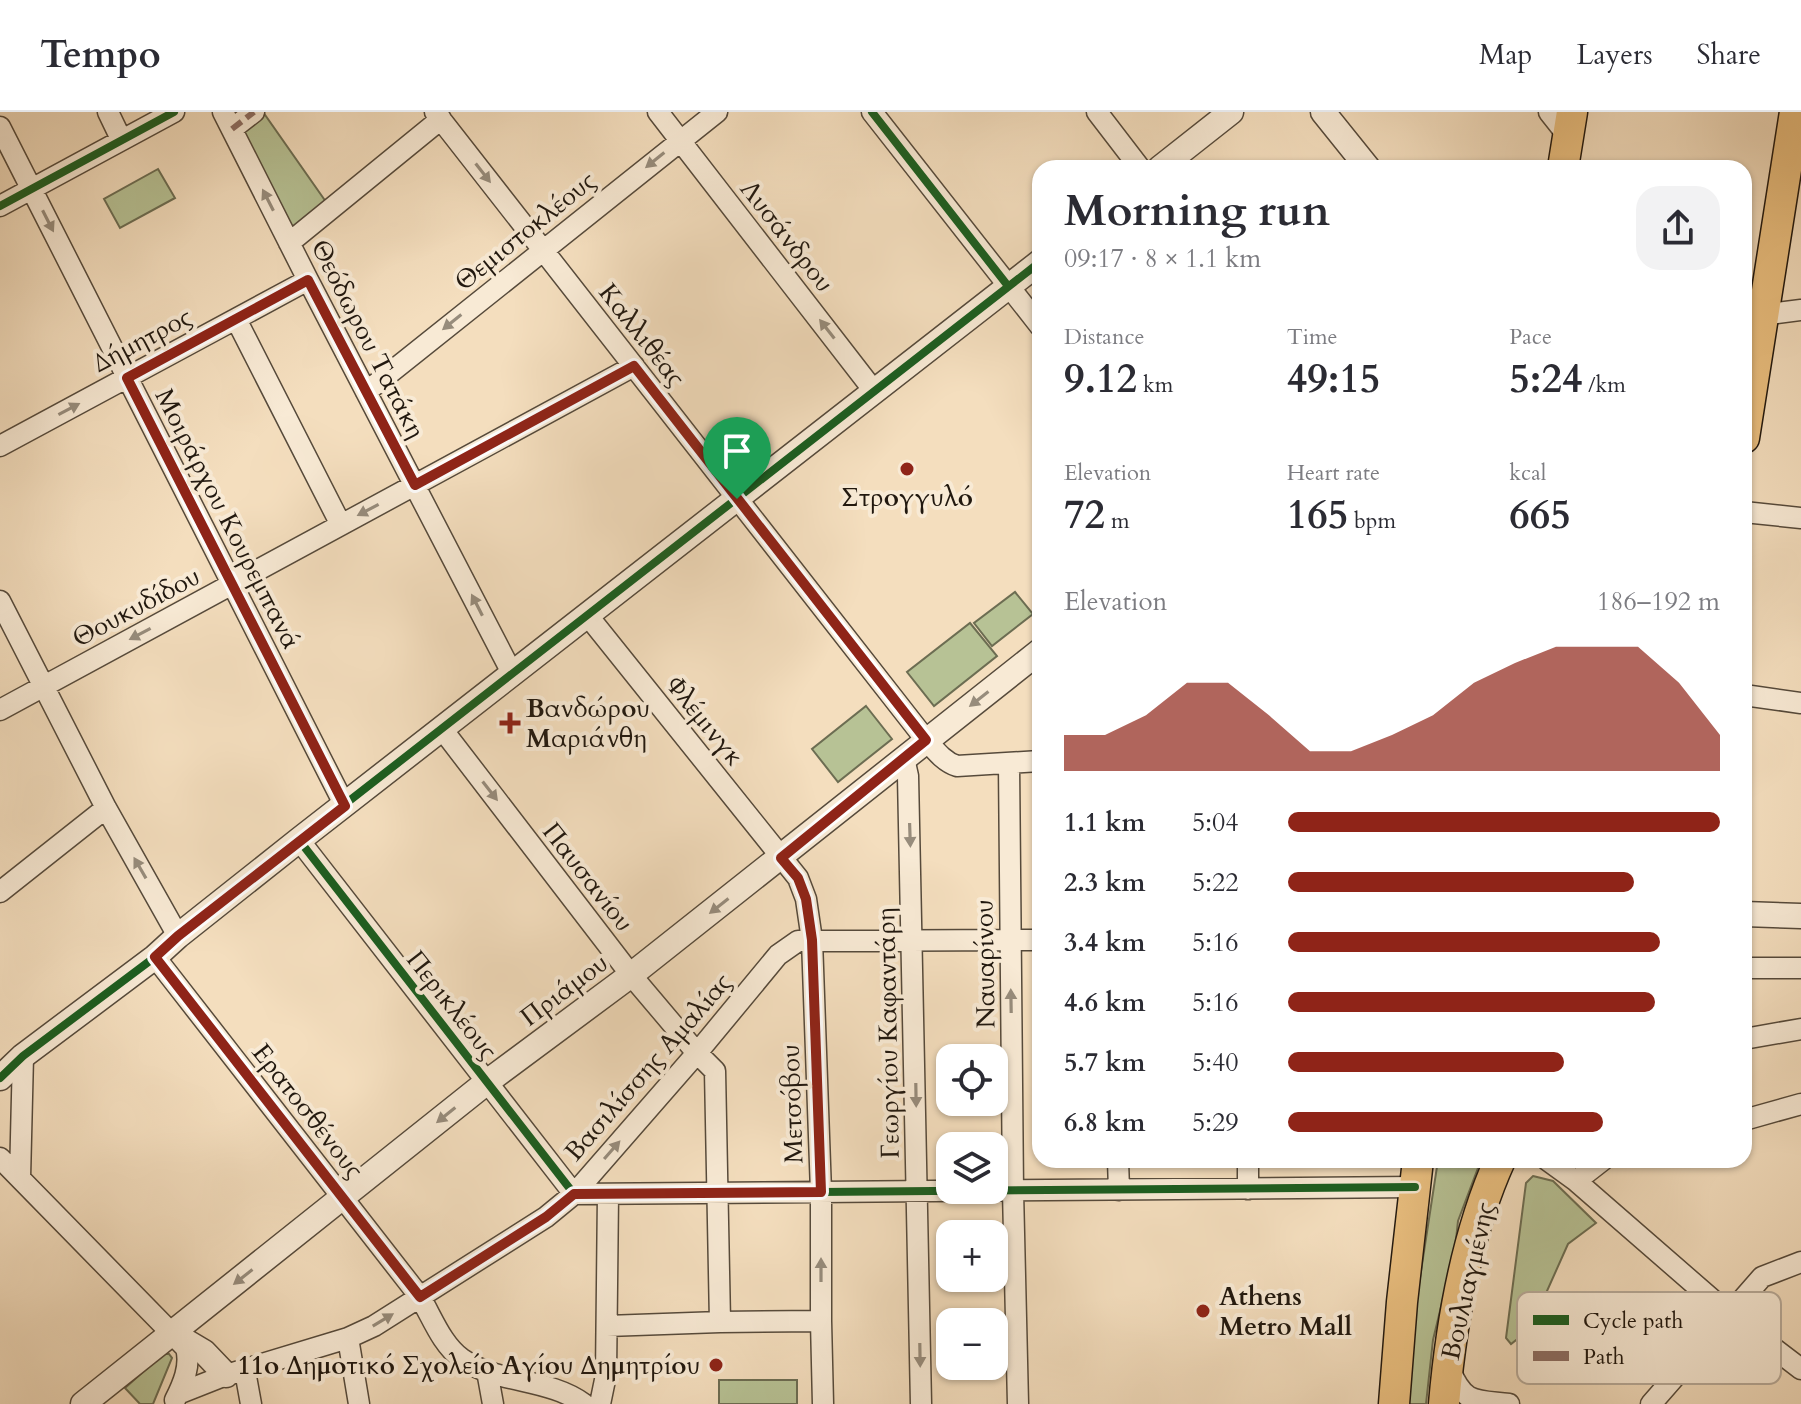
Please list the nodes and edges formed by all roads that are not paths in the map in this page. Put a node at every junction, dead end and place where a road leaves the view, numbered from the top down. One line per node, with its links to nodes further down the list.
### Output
1 (108, 112): 16 (street)
2 (174, 112): 16 (street)
3 (254, 112): 13 (street)
4 (658, 112): 17 (street, Λυσάνδρου)
5 (717, 112): 17 (street, Θεμιστοκλέους)
6 (872, 112): 28 (street)
7 (1097, 112): 18 (street)
8 (1231, 112): 19 (street)
9 (1323, 112): 20 (street)
10 (1549, 112): 14 (street)
11 (1795, 112): 30 (main road)
12 (438, 116): 24 (street); 25 (street, Καλλιθέας, one-way to 25)
13 (228, 120): 24 (street, Θεόδωρου Τατάκη, one-way to 13)
14 (1570, 124): 21 (main road)
15 (0, 127): 22 (street, Μοιράρχου Κουρεμπανά)
16 (121, 139): 22 (street)
17 (680, 140): 25 (street, Θεμιστοκλέους, one-way to 25); 36 (street, Λυσάνδρου, one-way to 17)
18 (1134, 160)
19 (1170, 160)
20 (1362, 160)
21 (1564, 160)
22 (31, 188): 23 (street); 35 (street, Μοιράρχου Κουρεμπανά, one-way to 35)
23 (0, 206)
24 (289, 243): 27 (street, Θεόδωρου Τατάκη)
25 (543, 250): 34 (street, Καλλιθέας); 37 (street, Θεμιστοκλέους, one-way to 37)
26 (1032, 268): 28 (street)
27 (308, 280): 32 (street, Δήμητρος); 37 (street, Θεόδωρου Τατάκη)
28 (1008, 286): 31 (street); 36 (street)
29 (1801, 310): 30 (street)
30 (1754, 315): 33 (main road)
31 (1032, 316)
32 (236, 319): 35 (street, Δήμητρος); 43 (street)
33 (1752, 340)
34 (634, 366): 39 (street, Θουκυδίδου); 40 (street, Καλλιθέας)
35 (127, 378): 38 (street, Δήμητρος, one-way to 35); 44 (street, Μοιράρχου Κουρεμπανά)
36 (874, 391): 40 (street)
37 (366, 392): 39 (street, Θεόδωρου Τατάκη)
38 (0, 446)
39 (415, 485): 43 (street, Θουκυδίδου, one-way to 43); 48 (street, Θεόδωρου Τατάκη, one-way to 39)
40 (737, 499): 46 (street); 54 (street, Καλλιθέας)
41 (1752, 513): 42 (street)
42 (1801, 518)
43 (341, 525): 44 (street, Θουκυδίδου)
44 (232, 585): 49 (street, Θουκυδίδου, one-way to 49); 58 (street, Μοιράρχου Κουρεμπανά)
45 (0, 601): 49 (street)
46 (588, 616): 48 (street); 61 (street, Φλέμινγκ)
47 (1032, 657): 54 (street, Πριάμου, one-way to 54)
48 (513, 675): 53 (street)
49 (44, 686): 52 (street, Θουκυδίδου); 59 (street)
50 (1752, 696): 51 (street)
51 (1801, 703)
52 (0, 710)
53 (442, 729): 58 (street); 73 (street, Παυσανίου, one-way to 73)
54 (926, 740): 55 (street, Πριάμου); 57 (street)
55 (904, 758): 61 (street, Πριάμου); 67 (street, Γεωργίου Καφαντάρη, one-way to 67)
56 (1032, 762): 57 (street)
57 (1009, 764): 68 (street, Ναυαρίνου)
58 (345, 806): 60 (street)
59 (106, 808): 62 (street); 65 (street, one-way to 59)
60 (299, 840): 65 (street); 79 (street, Περικλέους)
61 (781, 858): 66 (street, Μετσόβου); 73 (street, Πριάμου, one-way to 73)
62 (0, 892)
63 (1752, 914): 64 (street)
64 (1801, 916)
65 (178, 936): 70 (street)
66 (812, 940): 67 (street); 76 (street, Βασιλίσσης Αμαλίας); 94 (street, Μετσόβου)
67 (913, 940): 68 (street); 95 (street, Γεωργίου Καφαντάρη, one-way to 95)
68 (1010, 940): 69 (street); 93 (street, Ναυαρίνου, one-way to 68)
69 (1032, 940)
70 (155, 957): 77 (street); 99 (street, Ερατοσθένους)
71 (1752, 968): 72 (street)
72 (1801, 968)
73 (631, 975): 76 (street, Παυσανίου); 79 (street, Πριάμου)
74 (1801, 1029): 75 (street)
75 (1752, 1038)
76 (697, 1053): 96 (street, Παυσανίου); 97 (street, Βασιλίσσης Αμαλίας, one-way to 76)
77 (23, 1056): 78 (street); 89 (street)
78 (0, 1078)
79 (487, 1082): 97 (street, Περικλέους); 99 (street, Πριάμου, one-way to 99)
80 (1801, 1104): 81 (street)
81 (1752, 1118)
82 (0, 1158): 89 (street)
83 (1118, 1168): 92 (street)
84 (1248, 1168): 91 (street)
85 (1496, 1168): 115 (main road, Βουλιαγμένης)
86 (1558, 1168): 90 (street)
87 (1593, 1168): 90 (street)
88 (1416, 1174): 91 (street); 125 (main road, Βουλιαγμένης)
89 (20, 1178): 107 (street)
90 (1576, 1181): 101 (street)
91 (1248, 1189): 92 (street)
92 (1119, 1190): 93 (street)
93 (1013, 1191): 95 (street); 124 (street, Ναυαρίνου)
94 (821, 1192): 95 (street); 96 (street); 104 (street, Μετσόβου, one-way to 94)
95 (917, 1192): 123 (street, Γεωργίου Καφαντάρη, one-way to 123)
96 (718, 1193): 98 (street); 105 (street, Παυσανίου)
97 (574, 1194): 98 (street); 103 (street, Βασιλίσσης Αμαλίας)
98 (608, 1194): 106 (street)
99 (343, 1198): 103 (street, Ερατοσθένους); 107 (street, Πριάμου, one-way to 107)
100 (1801, 1262): 102 (street)
101 (1704, 1292)
102 (1749, 1292)
103 (420, 1297): 108 (street, Βασιλίσσης Αμαλίας, one-way to 103); 111 (street, Ερατοσθένους)
104 (821, 1321): 105 (street); 122 (street, Μετσόβου)
105 (720, 1322): 106 (street)
106 (607, 1326): 121 (street)
107 (172, 1333): 112 (street); 114 (street, Βασιλίσσης Αμαλίας); 116 (street, Πριάμου)
108 (348, 1338): 112 (street, Βασιλίσσης Αμαλίας); 118 (street)
109 (1781, 1354): 110 (street)
110 (1801, 1369)
111 (487, 1371): 119 (street); 120 (street, Ερατοσθένους)
112 (235, 1373): 114 (street, Βασιλίσσης Αμαλίας); 117 (street)
113 (1669, 1384): 127 (street)
114 (176, 1399)
115 (1461, 1403): 126 (street)
116 (83, 1404)
117 (251, 1404)
118 (359, 1404)
119 (493, 1404)
120 (584, 1404)
121 (600, 1404)
122 (823, 1404)
123 (921, 1404)
124 (1018, 1404)
125 (1394, 1404)
126 (1509, 1404)
127 (1651, 1404)

